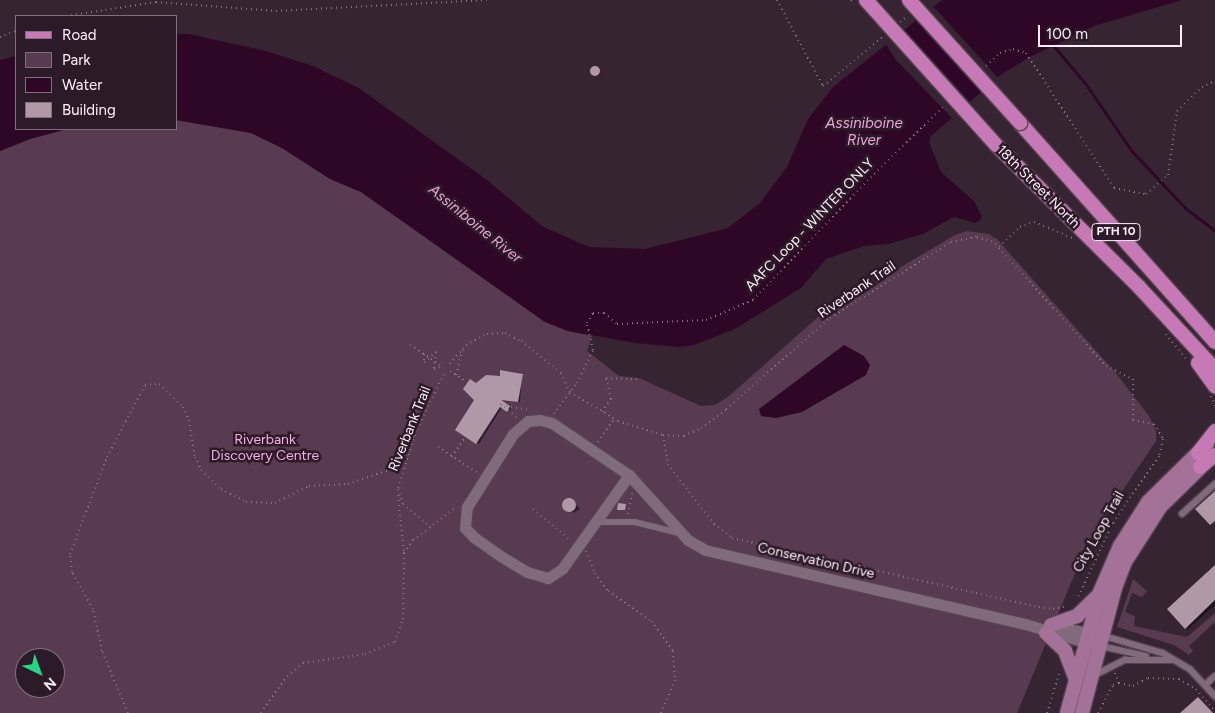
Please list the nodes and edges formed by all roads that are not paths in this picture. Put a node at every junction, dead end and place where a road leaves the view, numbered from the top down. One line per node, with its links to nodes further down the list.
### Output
1 (866, 0): 3 (main road, 18th Street North / PTH 10, bridge)
2 (909, 0): 4 (main road, 18th Street North / PTH 10, bridge)
3 (1157, 306): 5 (main road, 18th Street North / PTH 10); 6 (main road)
4 (1214, 341)
5 (1215, 369)
6 (1212, 389)
7 (1215, 431): 10 (main road)
8 (1215, 437): 10 (main road)
9 (1215, 454): 10 (main road)
10 (1199, 460): 16 (main road); 18 (main road)
11 (631, 478): 14 (street, Conservation Drive); 14 (street, Conservation Drive); 15 (street, Conservation Drive)
12 (1215, 484): 13 (lane)
13 (1182, 514)
14 (593, 523): 15 (lane)
15 (683, 535): 17 (street, Conservation Drive)
16 (1100, 592): 17 (main road); 18 (main road)
17 (1048, 629): 18 (street, Conservation Drive); 22 (main road)
18 (1093, 639): 19 (lane); 20 (lane); 22 (main road)
19 (1158, 659): 20 (lane); 22 (lane)
20 (1174, 660): 23 (lane)
21 (1215, 676): 23 (lane)
22 (1083, 682): 25 (main road); 26 (main road)
23 (1205, 685): 24 (lane)
24 (1215, 696)
25 (1067, 713)
26 (1082, 713)

